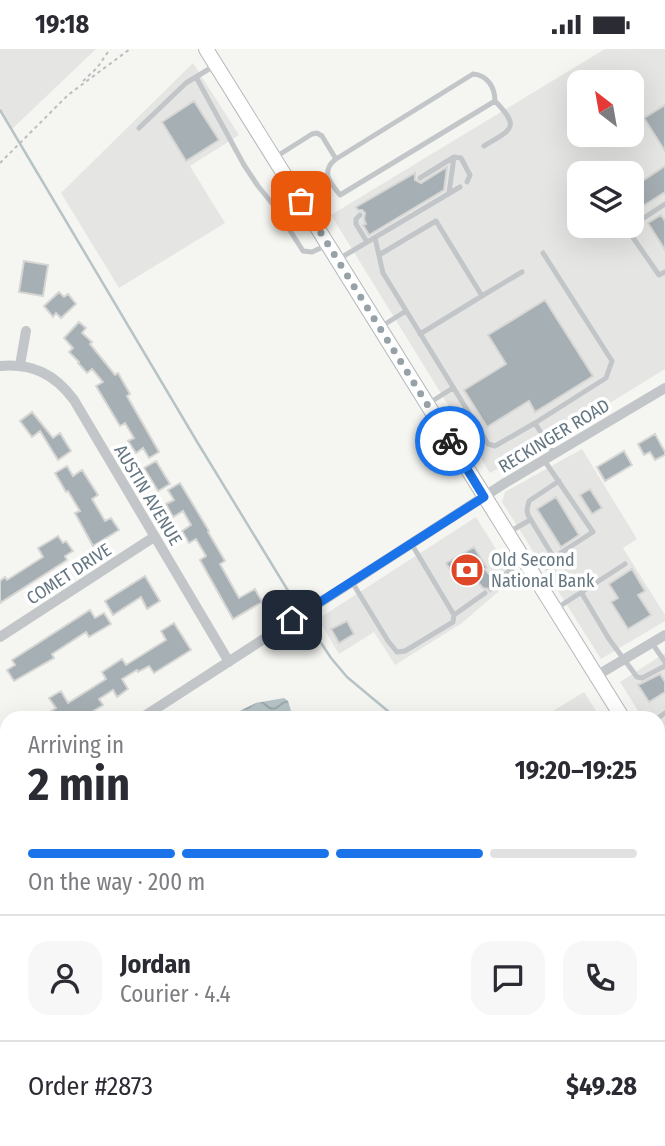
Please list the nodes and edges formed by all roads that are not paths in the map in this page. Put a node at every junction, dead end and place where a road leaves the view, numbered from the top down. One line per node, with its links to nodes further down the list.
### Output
1 (206, 49): 2 (main road)
2 (216, 65): 3 (lane); 8 (main road)
3 (196, 77): 5 (lane); 22 (lane)
4 (495, 101): 6 (lane); 9 (lane); 9 (lane)
5 (139, 128)
6 (484, 146)
7 (454, 157): 10 (lane); 11 (lane); 13 (lane)
8 (274, 158): 9 (lane); 22 (main road)
9 (336, 159)
10 (420, 178)
11 (467, 182)
12 (460, 187): 13 (lane)
13 (449, 193): 15 (lane)
14 (665, 204): 17 (lane)
15 (428, 206): 18 (lane); 19 (lane)
16 (360, 215): 21 (lane)
17 (644, 216)
18 (436, 221): 24 (lane); 28 (lane)
19 (375, 237): 21 (lane); 24 (lane)
20 (633, 238): 27 (lane)
21 (367, 242): 25 (lane)
22 (328, 245): 25 (main road)
23 (543, 253): 38 (lane)
24 (379, 255): 29 (lane)
25 (338, 260): 30 (main road)
26 (522, 272): 28 (lane)
27 (665, 272)
28 (482, 296): 32 (lane)
29 (406, 311): 30 (lane); 32 (lane)
30 (380, 328): 37 (main road)
31 (26, 331): 33 (street)
32 (420, 334): 35 (lane)
33 (20, 365): 34 (street); 44 (street, AUSTIN AVENUE)
34 (0, 366)
35 (453, 388): 37 (lane); 38 (lane)
36 (665, 388): 39 (street, RECKINGER ROAD)
37 (427, 404): 41 (main road)
38 (534, 423): 39 (lane)
39 (549, 457): 40 (lane); 41 (street, RECKINGER ROAD)
40 (559, 481): 42 (lane); 46 (lane)
41 (484, 497): 43 (main road); 45 (street, RECKINGER ROAD)
42 (530, 520): 43 (lane); 46 (lane)
43 (507, 533): 48 (main road)
44 (155, 537): 56 (street, COMET DRIVE); 59 (street, AUSTIN AVENUE)
45 (411, 544): 49 (street, RECKINGER ROAD); 54 (lane)
46 (554, 558): 48 (lane)
47 (625, 564): 51 (lane)
48 (528, 567): 50 (lane); 53 (main road)
49 (352, 582): 54 (lane); 59 (street, RECKINGER ROAD)
50 (497, 583)
51 (581, 592): 53 (lane); 58 (lane)
52 (485, 593): 54 (lane)
53 (555, 609): 61 (main road)
54 (454, 615)
55 (665, 635): 57 (street)
56 (0, 637)
57 (652, 643): 58 (street); 60 (lane)
58 (624, 659): 60 (lane); 61 (street)
59 (229, 662): 62 (street, RECKINGER ROAD)
60 (665, 664)
61 (596, 676): 63 (main road)
62 (152, 711)
63 (618, 711)

